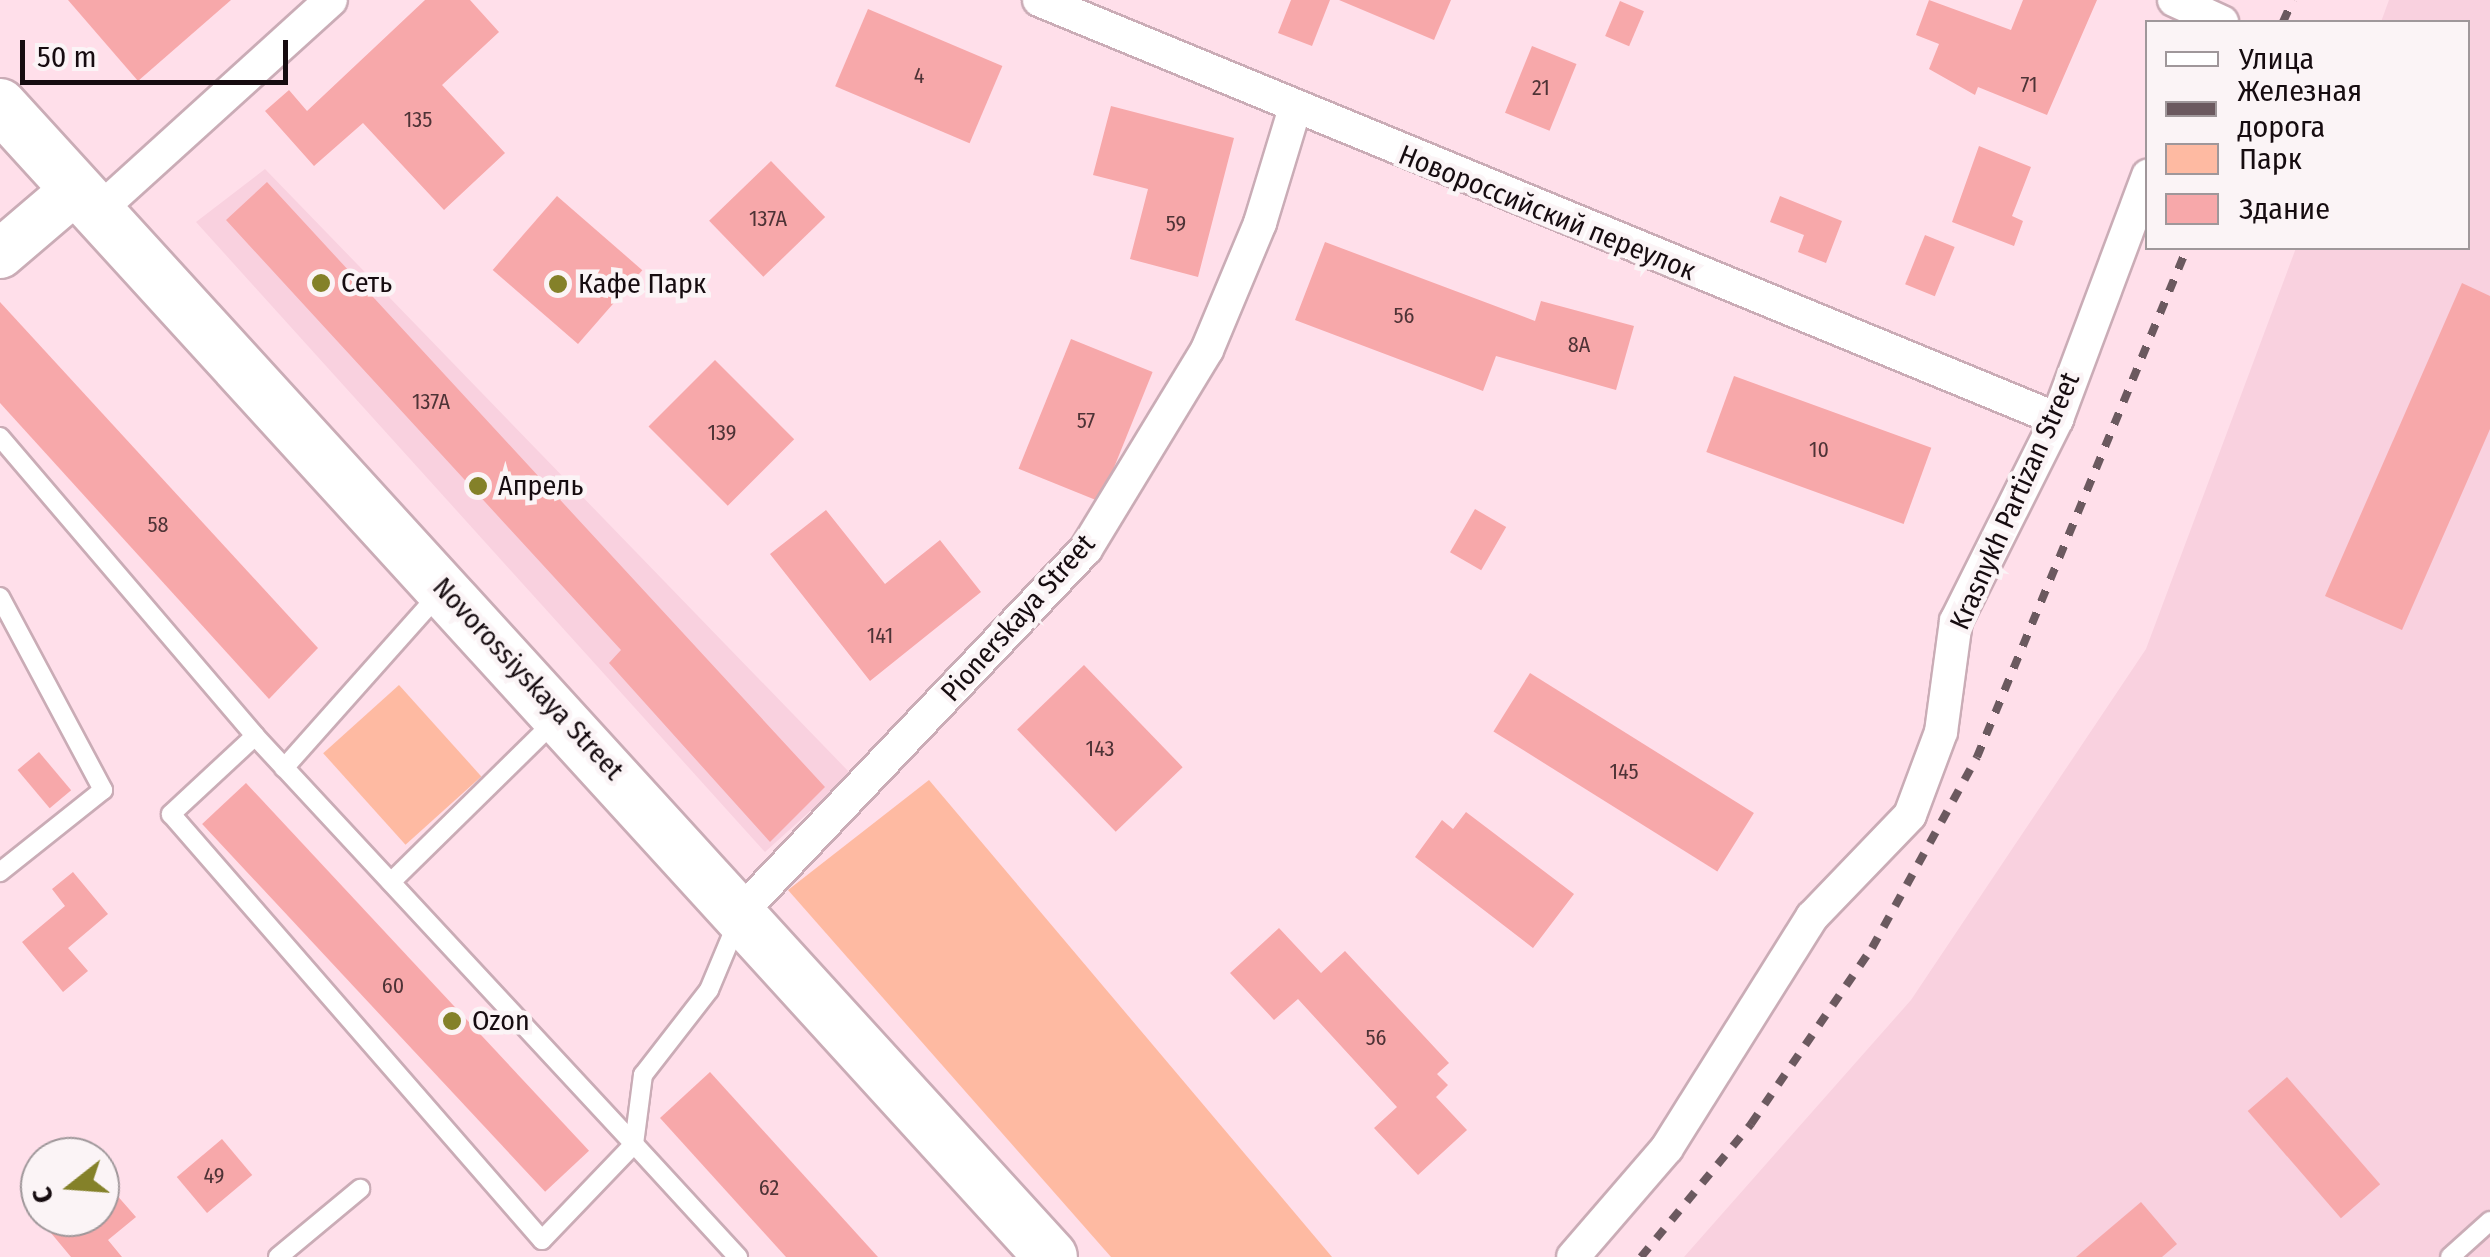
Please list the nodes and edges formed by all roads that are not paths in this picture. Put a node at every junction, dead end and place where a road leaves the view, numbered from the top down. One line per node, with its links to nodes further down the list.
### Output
1 (331, 0): 8 (street)
2 (1040, 0): 6 (street, Новороссийский переулок)
3 (2174, 0): 4 (street)
4 (2219, 20)
5 (0, 106): 8 (main road, Novorossiyskaya Street)
6 (1294, 110): 10 (street, Новороссийский переулок); 19 (street, Pionerskaya Street)
7 (2145, 183): 10 (street, Krasnykh Partizan Street)
8 (86, 202): 9 (street); 12 (main road, Novorossiyskaya Street)
9 (0, 254)
10 (2056, 419): 26 (street, Krasnykh Partizan Street)
11 (0, 438): 15 (lane)
12 (444, 588): 14 (main road, Novorossiyskaya Street); 16 (lane)
13 (0, 597): 17 (lane)
14 (562, 714): 18 (lane); 19 (main road, Novorossiyskaya Street)
15 (256, 736): 16 (lane); 20 (lane)
16 (284, 768): 18 (lane)
17 (0, 872)
18 (391, 882): 20 (lane)
19 (741, 912): 20 (lane); 25 (main road, Novorossiyskaya Street)
20 (634, 1144): 24 (lane)
21 (360, 1189): 23 (lane)
22 (2490, 1221): 27 (lane)
23 (278, 1257)
24 (738, 1257)
25 (1051, 1257)
26 (1573, 1257)
27 (2450, 1257)

